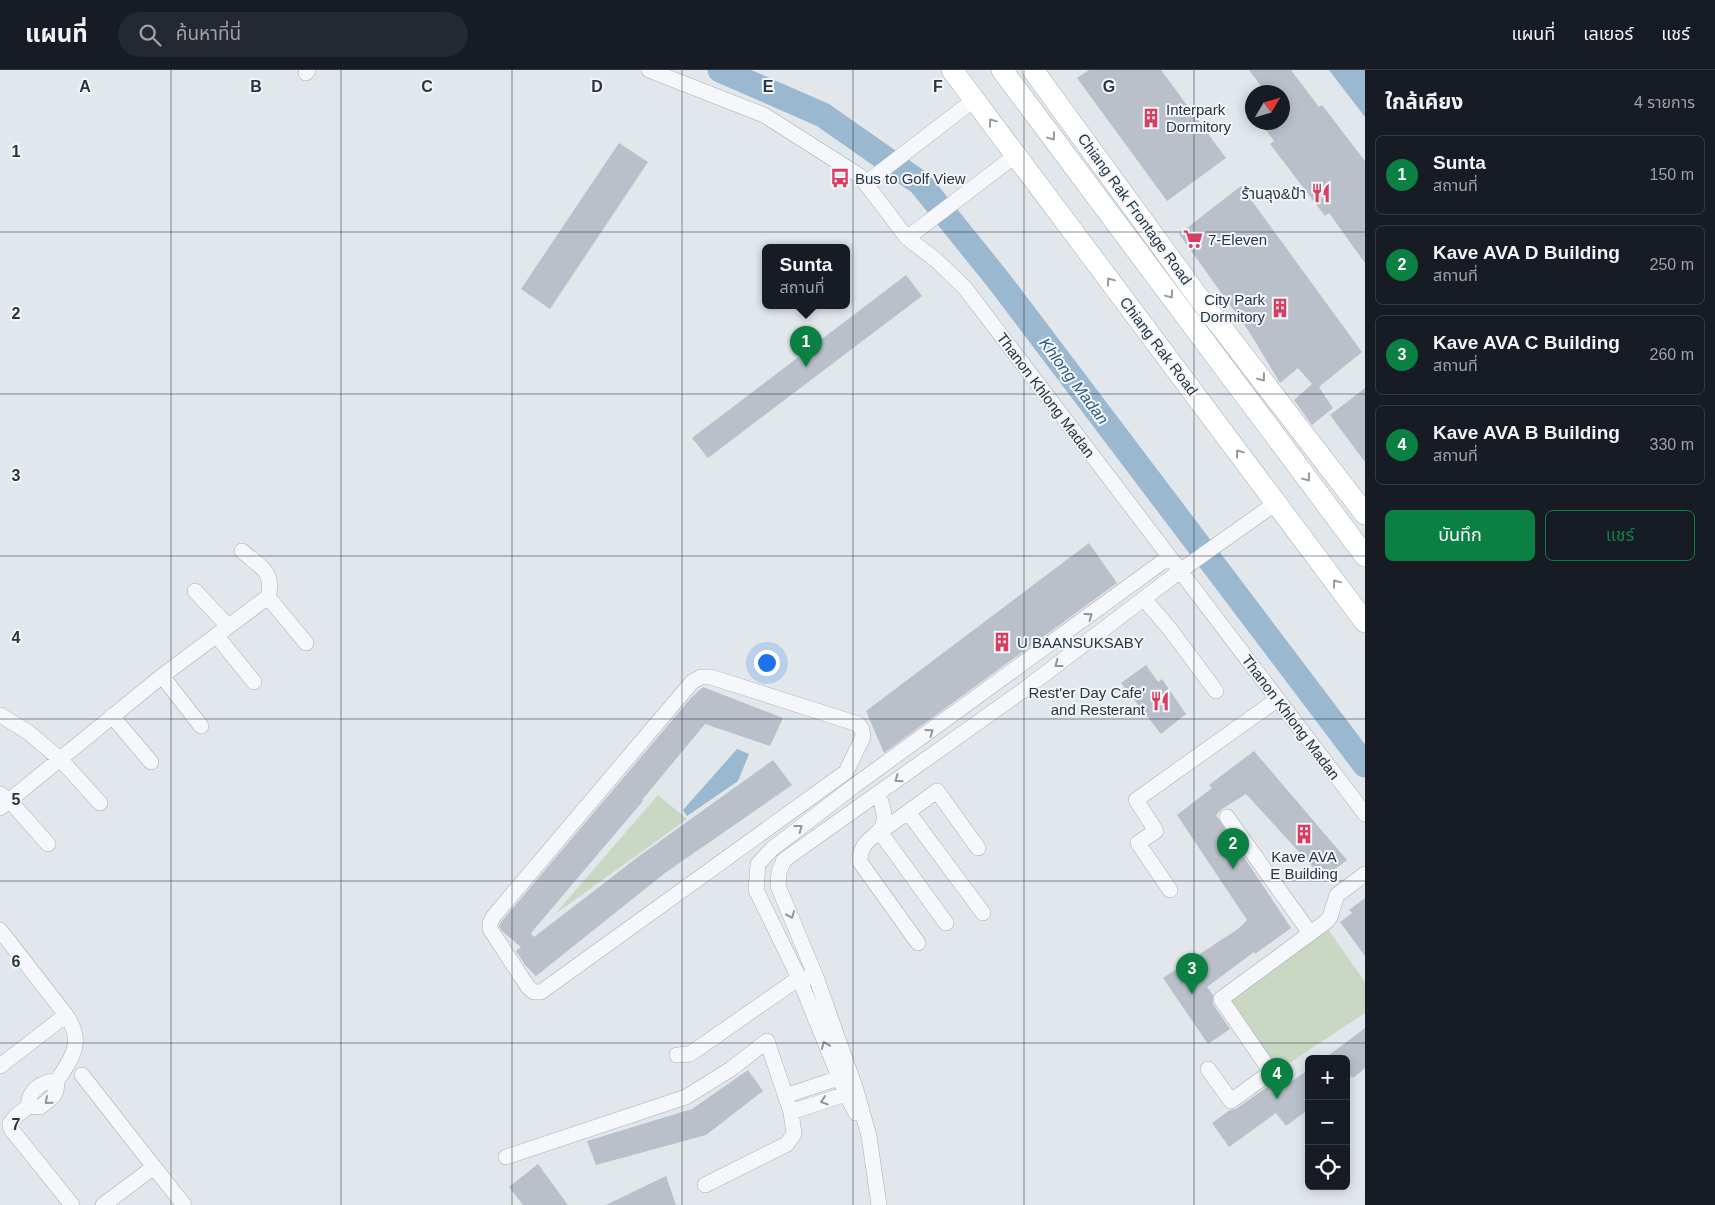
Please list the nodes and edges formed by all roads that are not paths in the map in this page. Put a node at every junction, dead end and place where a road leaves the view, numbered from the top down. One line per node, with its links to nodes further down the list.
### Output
1 (649, 70): 7 (street, Thanon Khlong Madan)
2 (952, 70): 5 (main road, Chiang Rak Road)
3 (1002, 70): 10 (main road, one-way to 10)
4 (1033, 70): 9 (main road, Chiang Rak Frontage Road)
5 (974, 99): 6 (main road, Chiang Rak Road, one-way to 5); 7 (street)
6 (1016, 155): 8 (street); 11 (main road, Chiang Rak Road, one-way to 6)
7 (871, 179): 8 (street, Thanon Khlong Madan)
8 (911, 235): 15 (street, Thanon Khlong Madan)
9 (1200, 298): 10 (main road); 12 (main road, Chiang Rak Frontage Road, one-way to 12)
10 (1278, 439): 14 (main road, one-way to 14)
11 (1276, 503): 16 (street); 20 (main road, Chiang Rak Road, one-way to 11)
12 (1365, 514)
13 (242, 551): 18 (street)
14 (1365, 556)
15 (1169, 557): 16 (street, Thanon Khlong Madan); 33 (street, one-way to 15)
16 (1184, 568): 19 (street); 26 (street, Thanon Khlong Madan)
17 (195, 591): 21 (street)
18 (268, 597): 21 (street); 22 (street)
19 (1144, 599): 25 (street); 34 (street, one-way to 34)
20 (1365, 622)
21 (222, 630): 23 (street); 24 (street)
22 (306, 643)
23 (162, 676): 28 (street); 29 (street)
24 (254, 682)
25 (1216, 691)
26 (1278, 699): 39 (street, Thanon Khlong Madan); 49 (street)
27 (0, 715): 30 (street)
28 (112, 716): 30 (street); 31 (street)
29 (201, 726)
30 (61, 760): 35 (street); 37 (street)
31 (151, 762)
32 (846, 772): 32 (street); 33 (street)
33 (854, 786): 36 (street); 44 (street, one-way to 33)
34 (878, 794): 36 (street); 41 (street)
35 (3, 801): 42 (street)
36 (865, 802): 45 (street)
37 (100, 803)
38 (908, 812): 41 (street); 43 (street); 50 (street)
39 (1365, 814)
40 (1227, 817): 53 (street)
41 (880, 832): 51 (street); 54 (street)
42 (48, 844)
43 (978, 848)
44 (772, 849): 45 (street); 48 (street)
45 (784, 860): 47 (street)
46 (1365, 874): 53 (street)
47 (778, 886): 48 (street); 55 (street, one-way to 55)
48 (756, 890): 56 (street)
49 (1170, 890)
50 (983, 913)
51 (946, 923)
52 (0, 930): 57 (street)
53 (1310, 933): 60 (street)
54 (918, 943)
55 (816, 977): 56 (street); 62 (street)
56 (798, 978): 58 (street); 62 (street, one-way to 56)
57 (66, 1015): 59 (street); 68 (street)
58 (677, 1055)
59 (3, 1057)
60 (1208, 1069)
61 (82, 1075): 66 (street)
62 (848, 1084): 63 (street); 64 (street, one-way to 64); 71 (street)
63 (785, 1096): 64 (street); 65 (street)
64 (791, 1112): 67 (street)
65 (506, 1157)
66 (154, 1167): 69 (street); 70 (street)
67 (706, 1185)
68 (72, 1205)
69 (103, 1205)
70 (184, 1205)
71 (879, 1205)

